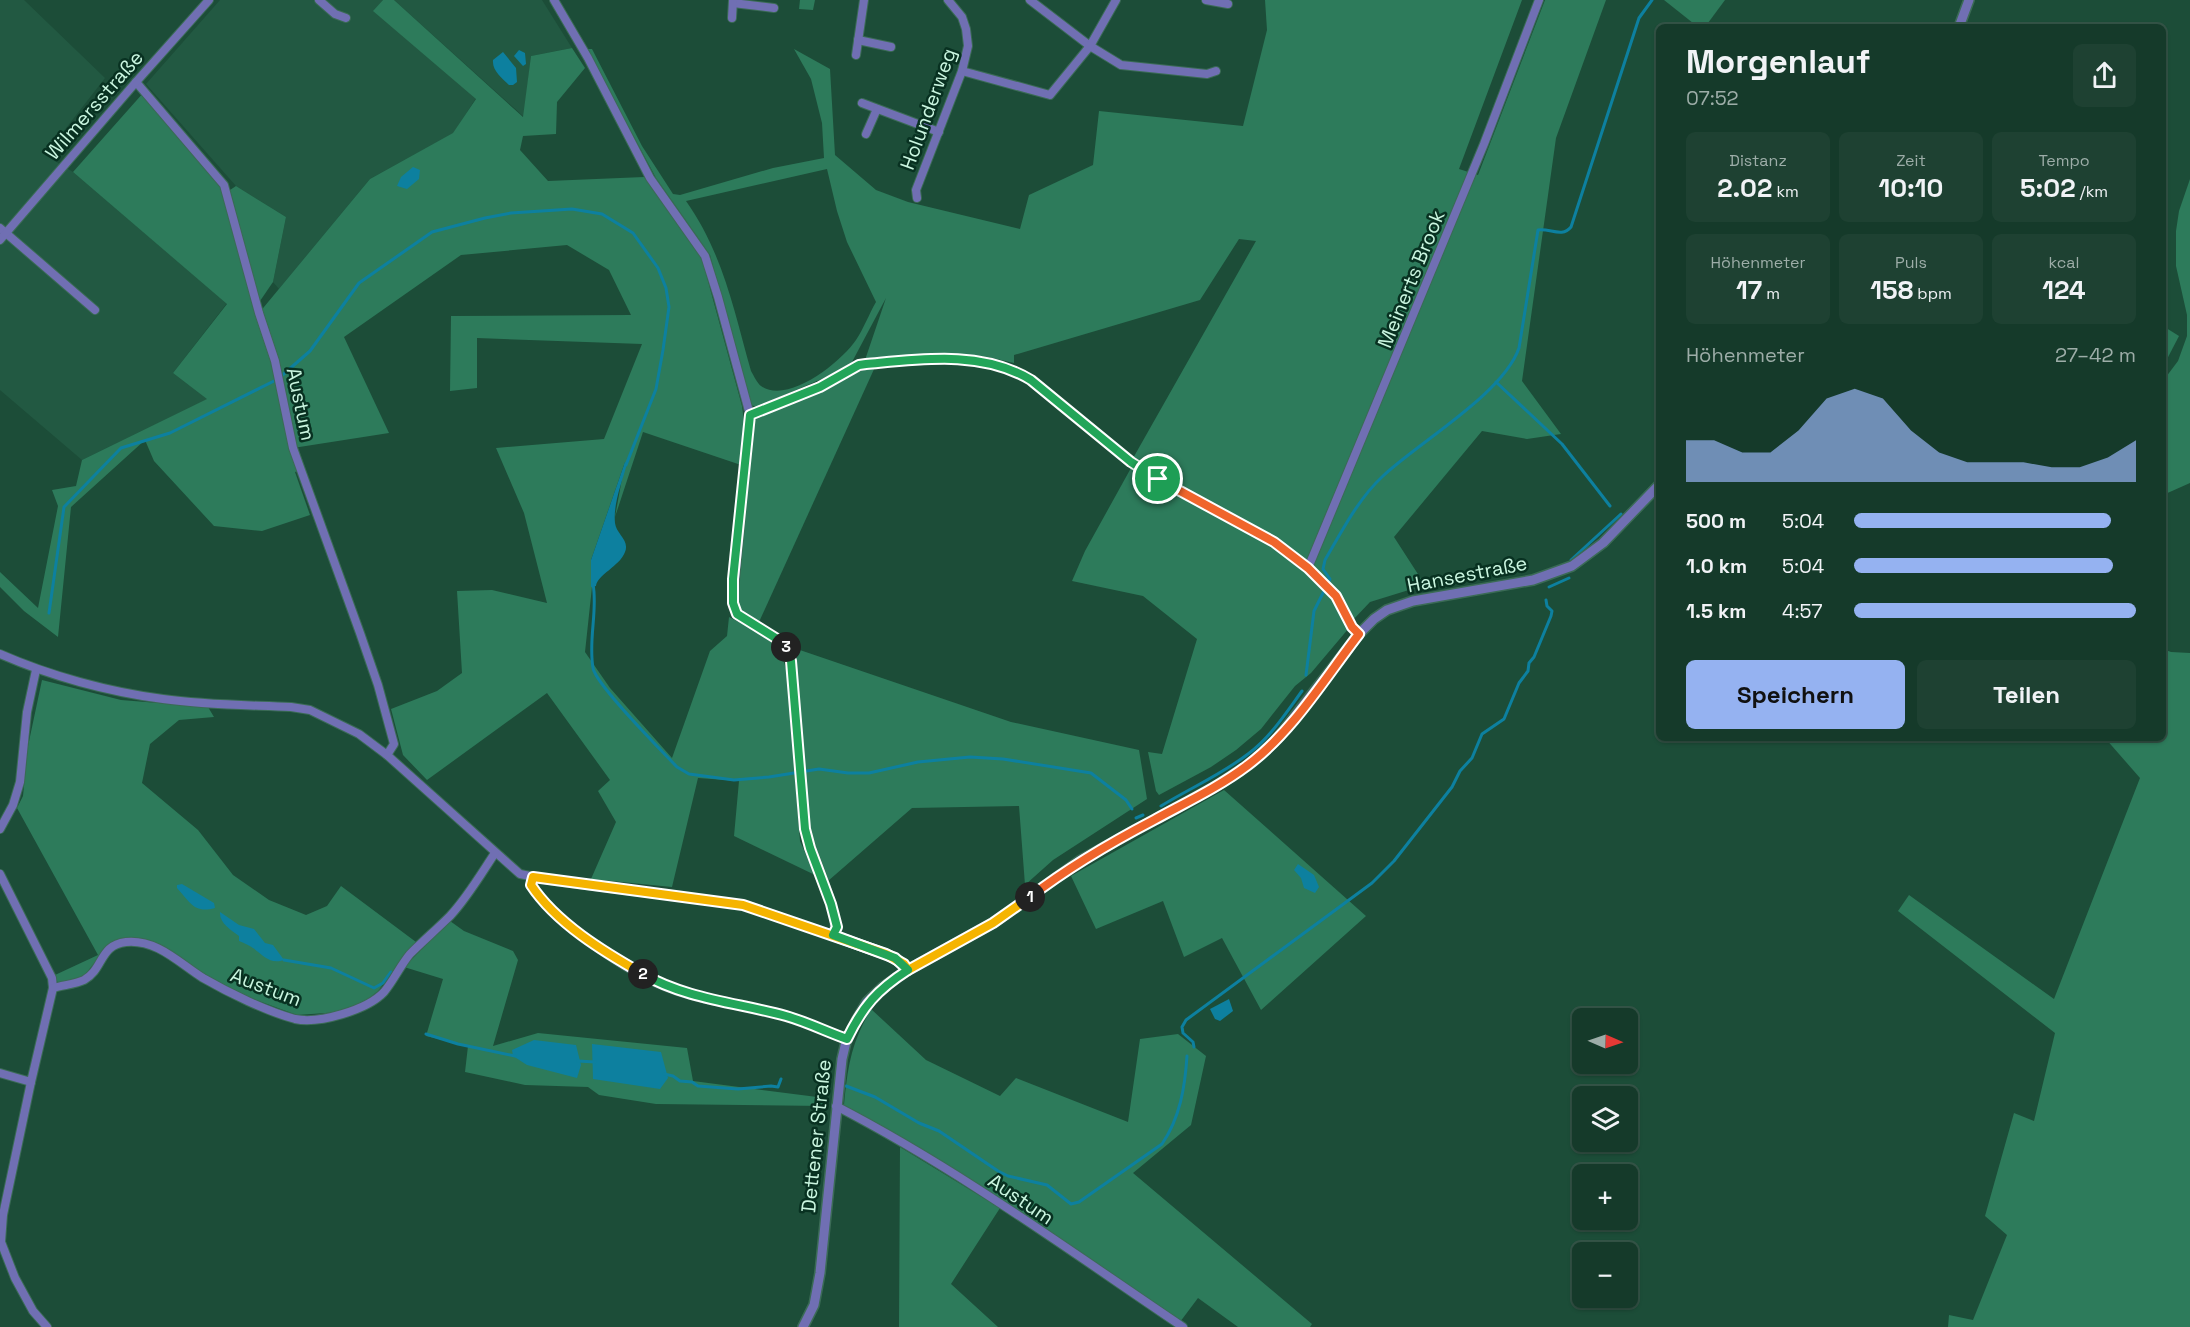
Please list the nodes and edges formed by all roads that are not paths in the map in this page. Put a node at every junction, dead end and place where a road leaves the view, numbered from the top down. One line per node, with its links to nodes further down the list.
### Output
1 (209, 0): 23 (street, Wilmersstraße)
2 (319, 0): 14 (street)
3 (554, 0): 31 (street)
4 (864, 0): 17 (street)
5 (948, 0): 21 (street, Holunderweg)
6 (1030, 0): 18 (street)
7 (1116, 0): 18 (street)
8 (1206, 0): 12 (street)
9 (1539, 0): 33 (street, Meinerts Brook)
10 (1969, 0): 16 (street)
11 (733, 2): 13 (street); 15 (street)
12 (1228, 4)
13 (774, 8)
14 (346, 18)
15 (732, 18)
16 (1960, 24)
17 (858, 40): 19 (street); 20 (street)
18 (1090, 46): 21 (street); 22 (street)
19 (891, 47)
20 (856, 55)
21 (962, 71): 26 (street, Holunderweg)
22 (1216, 71)
23 (136, 82): 29 (street, Wilmersstraße); 37 (street, Austum)
24 (862, 103): 25 (street)
25 (877, 109): 26 (street); 27 (street)
26 (939, 132): 28 (street, Holunderweg)
27 (867, 134)
28 (917, 198)
29 (2, 234): 30 (street, Wilmersstraße)
30 (95, 310)
31 (750, 415): 33 (street); 42 (street)
32 (1656, 488): 34 (street, Hansestraße)
33 (1308, 568): 34 (street)
34 (1359, 634): 43 (street, Hansestraße)
35 (0, 654): 36 (street)
36 (36, 670): 37 (street); 38 (street)
37 (387, 755): 39 (street)
38 (0, 829)
39 (495, 853): 41 (street); 44 (street, Austum)
40 (0, 874): 44 (street)
41 (533, 877): 42 (street); 45 (street)
42 (833, 935): 43 (street)
43 (908, 970): 45 (street, Dettener Straße)
44 (53, 988): 47 (street)
45 (847, 1039): 48 (street, Dettener Straße)
46 (0, 1073): 47 (street)
47 (31, 1082): 49 (street)
48 (836, 1106): 50 (street, Dettener Straße); 51 (street, Austum)
49 (47, 1327)
50 (803, 1327)
51 (1183, 1327)

